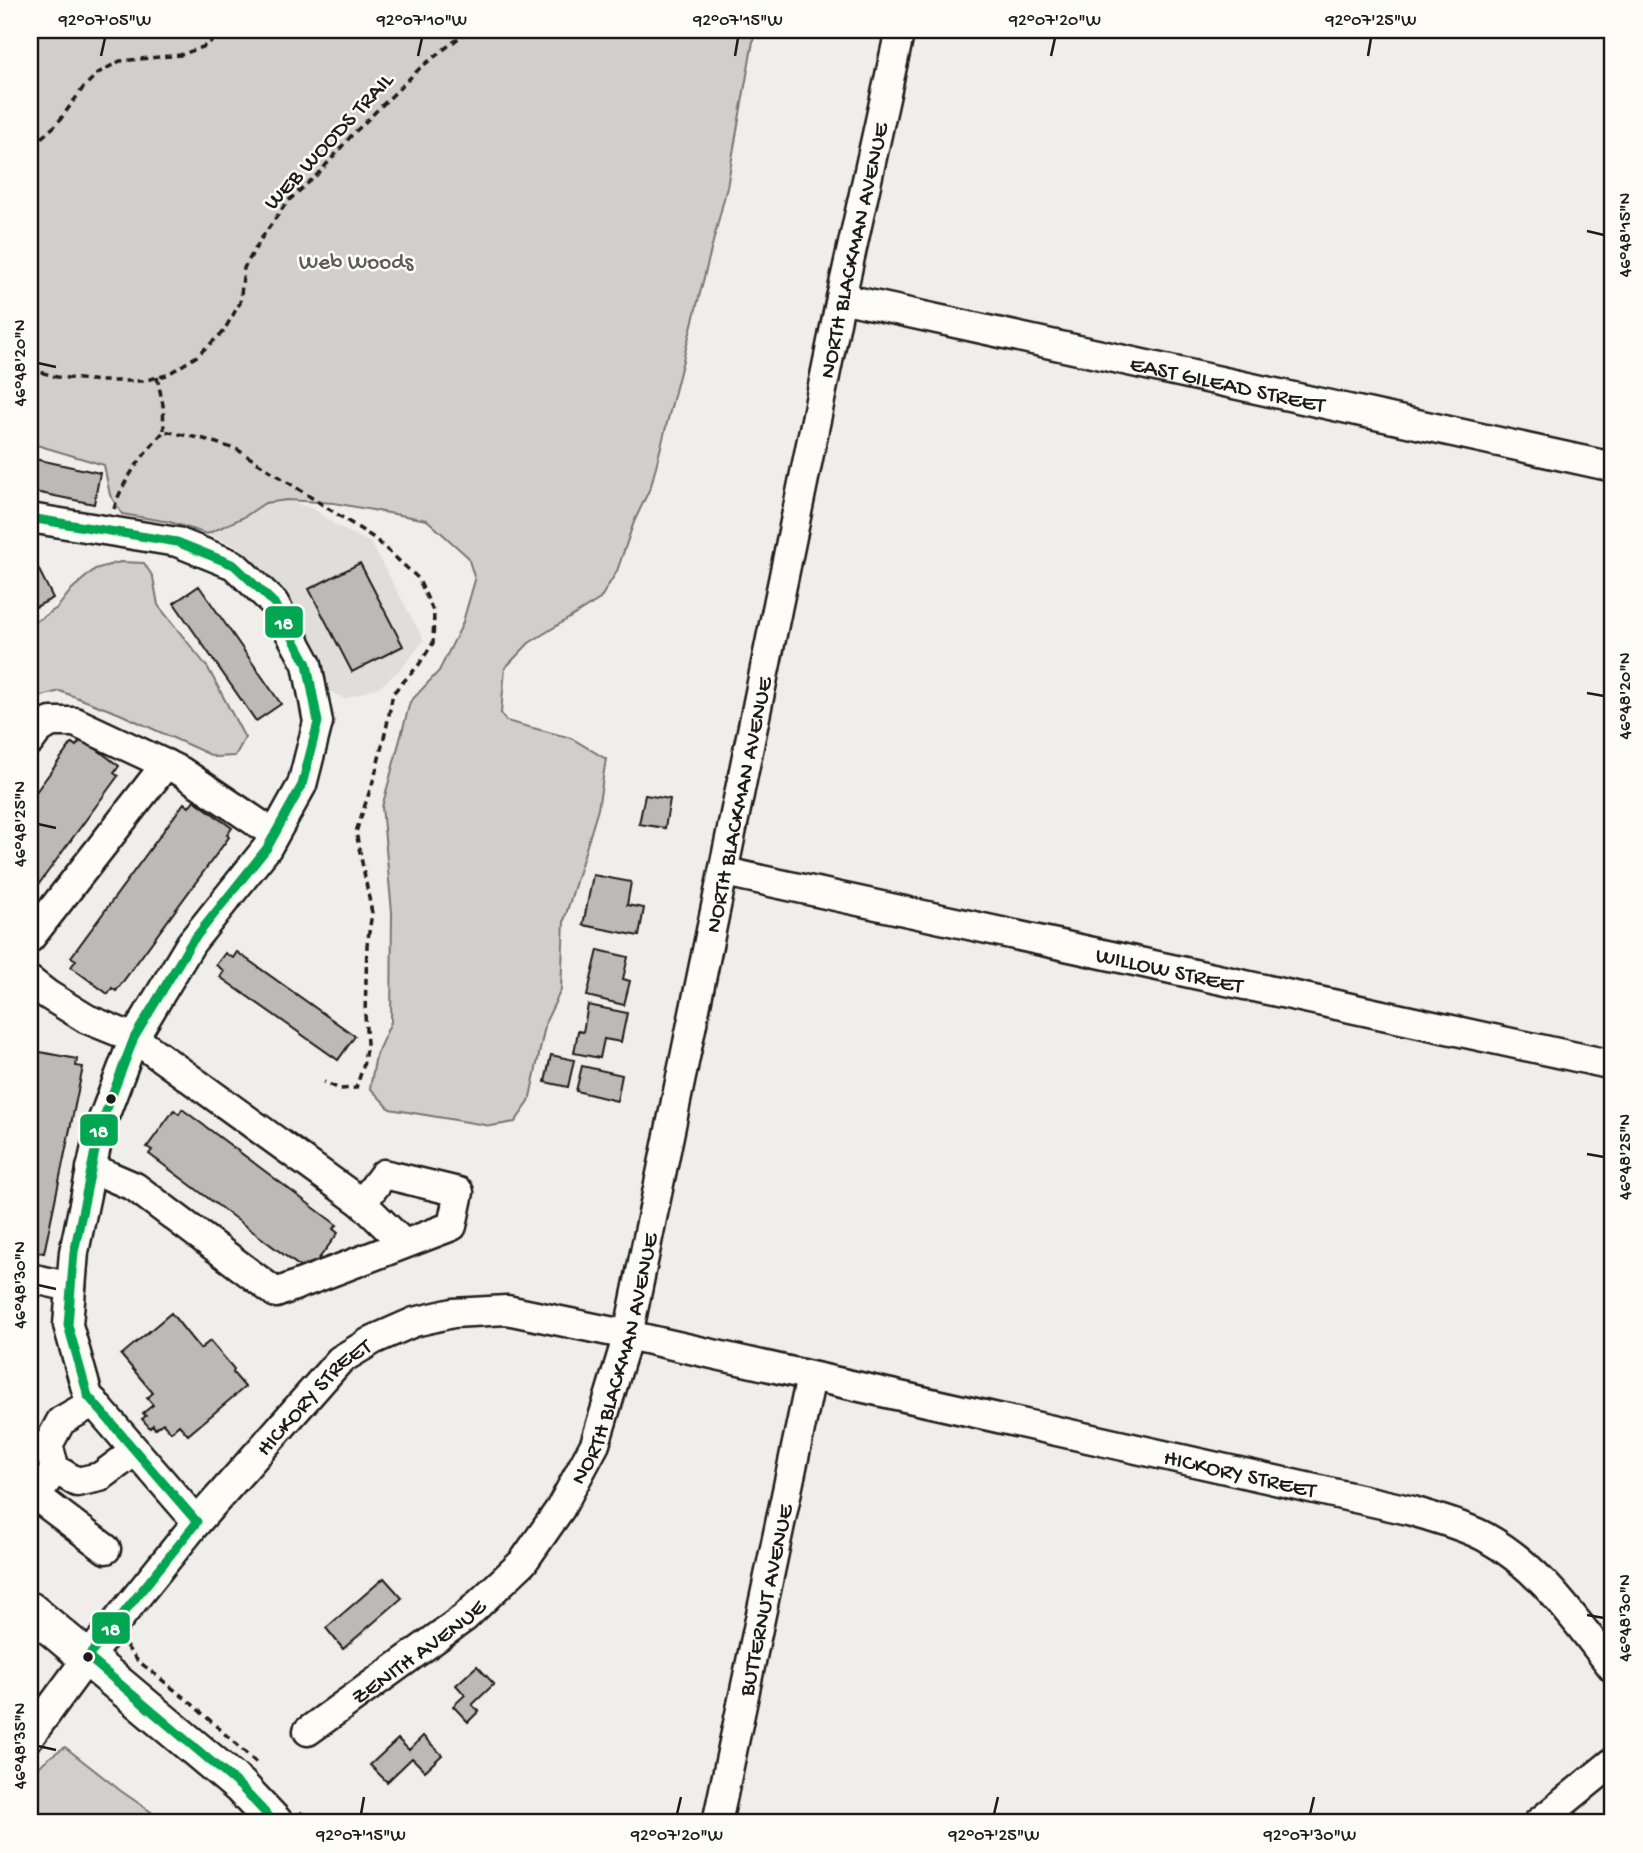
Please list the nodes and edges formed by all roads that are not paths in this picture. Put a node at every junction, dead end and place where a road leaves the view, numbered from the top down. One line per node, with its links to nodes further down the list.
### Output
1 (900, 30): 2 (street, NORTH BLACKMAN AVENUE)
2 (841, 298): 3 (street, EAST GILEAD STREET); 8 (street, NORTH BLACKMAN AVENUE)
3 (1613, 467)
4 (30, 518): 7 (street)
5 (30, 741): 6 (street)
6 (166, 764): 7 (street); 9 (street)
7 (274, 834): 11 (street)
8 (724, 872): 12 (street, WILLOW STREET); 18 (street, NORTH BLACKMAN AVENUE)
9 (30, 938)
10 (30, 981): 11 (street)
11 (134, 1038): 13 (street); 14 (street)
12 (1613, 1065)
13 (91, 1168): 15 (street); 17 (street)
14 (362, 1203): 15 (street); 15 (street)
15 (404, 1244)
16 (30, 1278): 17 (street)
17 (71, 1287): 20 (street)
18 (628, 1335): 19 (street, HICKORY STREET); 23 (street, HICKORY STREET); 25 (street, NORTH BLACKMAN AVENUE)
19 (811, 1377): 28 (street, HICKORY STREET); 33 (street, BUTTERNUT AVENUE)
20 (94, 1402): 21 (street); 22 (street)
21 (134, 1459): 22 (street); 23 (street)
22 (55, 1469): 24 (street)
23 (197, 1522): 27 (street, HICKORY STREET)
24 (106, 1549)
25 (523, 1562): 29 (street, ZENITH AVENUE)
26 (30, 1609): 27 (main road)
27 (88, 1657): 30 (street, HICKORY STREET); 32 (main road)
28 (1613, 1668)
29 (308, 1731)
30 (30, 1736)
31 (1613, 1762): 34 (street)
32 (275, 1823)
33 (717, 1823)
34 (1538, 1823)

